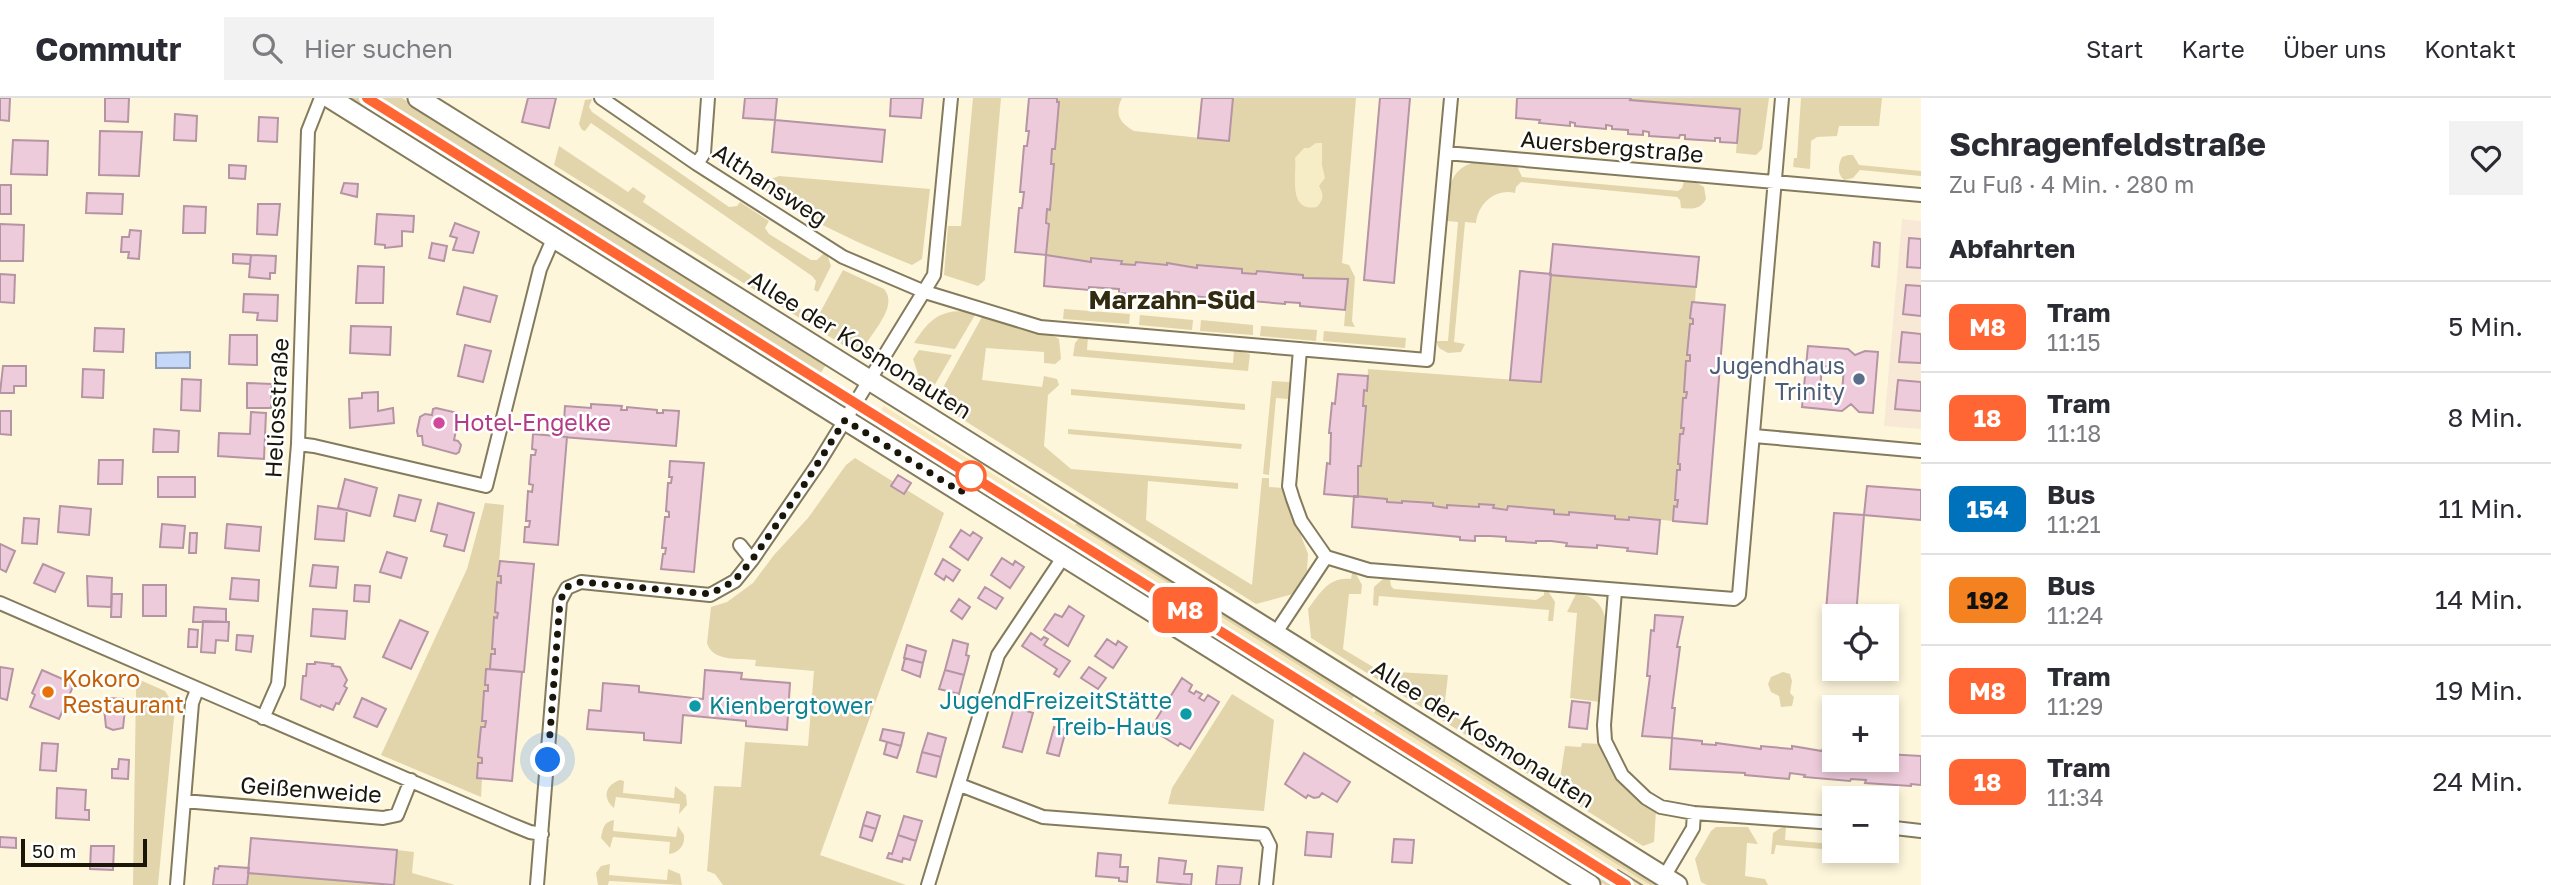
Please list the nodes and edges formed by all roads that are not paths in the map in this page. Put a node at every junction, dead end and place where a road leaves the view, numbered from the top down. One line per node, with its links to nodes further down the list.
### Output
1 (321, 98): 19 (street, Heliosstraße)
2 (330, 98): 13 (main road)
3 (418, 98): 16 (main road, Allee der Kosmonauten)
4 (601, 98): 10 (street, Althansweg)
5 (708, 98): 10 (street)
6 (951, 98): 14 (street)
7 (1451, 98): 9 (street)
8 (1782, 98): 11 (street)
9 (1446, 153): 11 (street, Auersbergstraße); 15 (street)
10 (698, 164): 14 (street, Althansweg)
11 (1775, 182): 12 (street, Auersbergstraße); 18 (street)
12 (1921, 195)
13 (554, 237): 17 (main road); 19 (street)
14 (925, 292): 15 (street); 16 (street)
15 (1300, 349): 23 (street)
16 (870, 380): 17 (street); 27 (main road, Allee der Kosmonauten)
17 (845, 420): 22 (main road); 24 (street)
18 (1754, 436): 20 (street); 25 (street)
19 (298, 444): 29 (street, Heliosstraße)
20 (1921, 451)
21 (740, 545): 24 (street)
22 (1064, 556): 31 (street); 43 (main road)
23 (1326, 556): 25 (street); 27 (street)
24 (752, 560): 37 (street)
25 (1615, 591): 33 (street)
26 (0, 604): 28 (street, Geißenweide)
27 (1275, 634): 38 (main road, Allee der Kosmonauten)
28 (197, 690): 29 (street, Geißenweide); 32 (street)
29 (263, 718): 30 (street, Geißenweide)
30 (411, 780): 32 (street, Geißenweide); 37 (street, Geißenweide)
31 (960, 785): 41 (street); 42 (street)
32 (184, 801): 39 (street)
33 (1694, 813): 34 (street); 38 (street, Allee der Kosmonauten)
34 (1822, 822)
35 (1899, 829): 36 (street)
36 (1921, 831)
37 (542, 834): 40 (street)
38 (1671, 881)
39 (177, 885)
40 (537, 885)
41 (928, 885)
42 (1266, 885)
43 (1590, 885)

